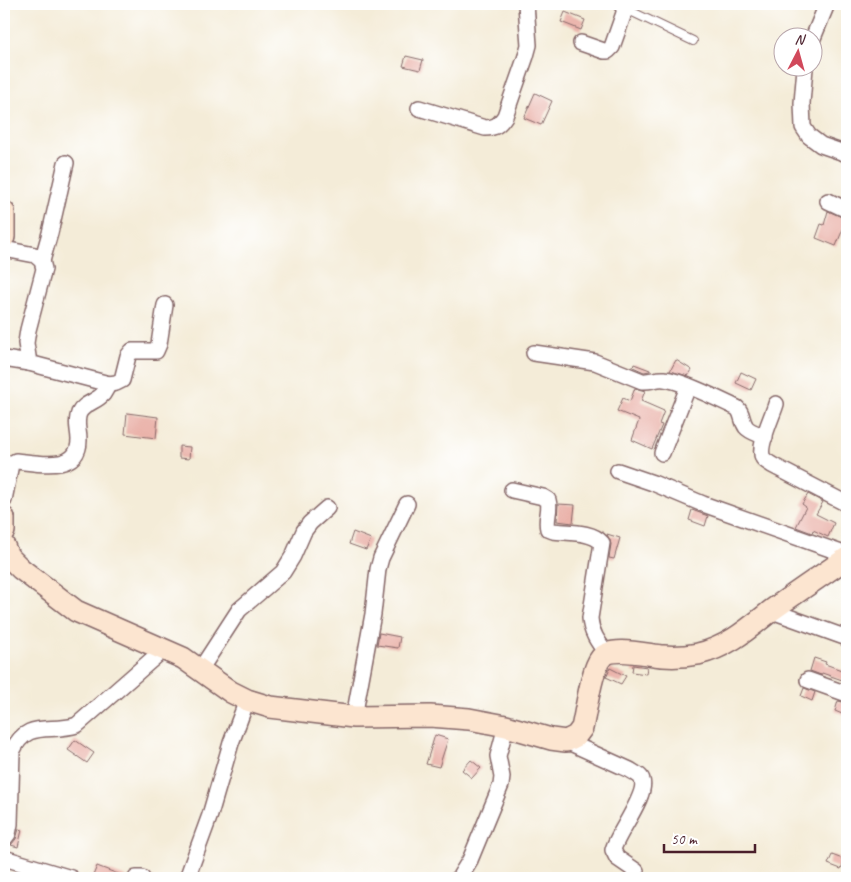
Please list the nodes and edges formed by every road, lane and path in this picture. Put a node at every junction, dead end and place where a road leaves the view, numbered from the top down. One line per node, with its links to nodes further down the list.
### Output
1 (526, 4): 8 (street)
2 (827, 4): 4 (street)
3 (622, 6): 5 (lane); 6 (street)
4 (818, 28)
5 (693, 41)
6 (581, 43)
7 (804, 78): 9 (street)
8 (419, 108)
9 (847, 154)
10 (66, 163): 16 (street)
11 (828, 201): 12 (street)
12 (847, 210)
13 (4, 212): 14 (street)
14 (4, 237)
15 (4, 249): 16 (street)
16 (42, 261): 20 (street)
17 (165, 305): 21 (street)
18 (534, 352): 22 (street)
19 (4, 359): 20 (street)
20 (29, 363): 21 (street)
21 (108, 384): 28 (street)
22 (688, 386): 24 (street); 25 (street)
23 (776, 404): 24 (street)
24 (765, 437): 30 (street)
25 (662, 453)
26 (618, 471): 35 (street)
27 (512, 490): 39 (street)
28 (4, 500)
29 (407, 504): 44 (street)
30 (847, 504)
31 (327, 508): 40 (street)
32 (4, 518): 33 (street)
33 (4, 530)
34 (4, 546): 38 (street)
35 (847, 556): 36 (street)
36 (772, 611): 37 (street); 39 (street)
37 (847, 638)
38 (164, 649): 40 (street); 47 (street)
39 (607, 654): 46 (street)
40 (200, 670): 43 (street)
41 (808, 680): 42 (street)
42 (847, 694)
43 (247, 700): 44 (street); 52 (street)
44 (354, 717): 45 (street)
45 (506, 726): 46 (street); 53 (street)
46 (566, 741): 54 (street)
47 (4, 839)
48 (4, 858): 49 (street)
49 (71, 878)
50 (136, 878): 51 (street)
51 (142, 878)
52 (186, 878)
53 (459, 878)
54 (636, 878)

